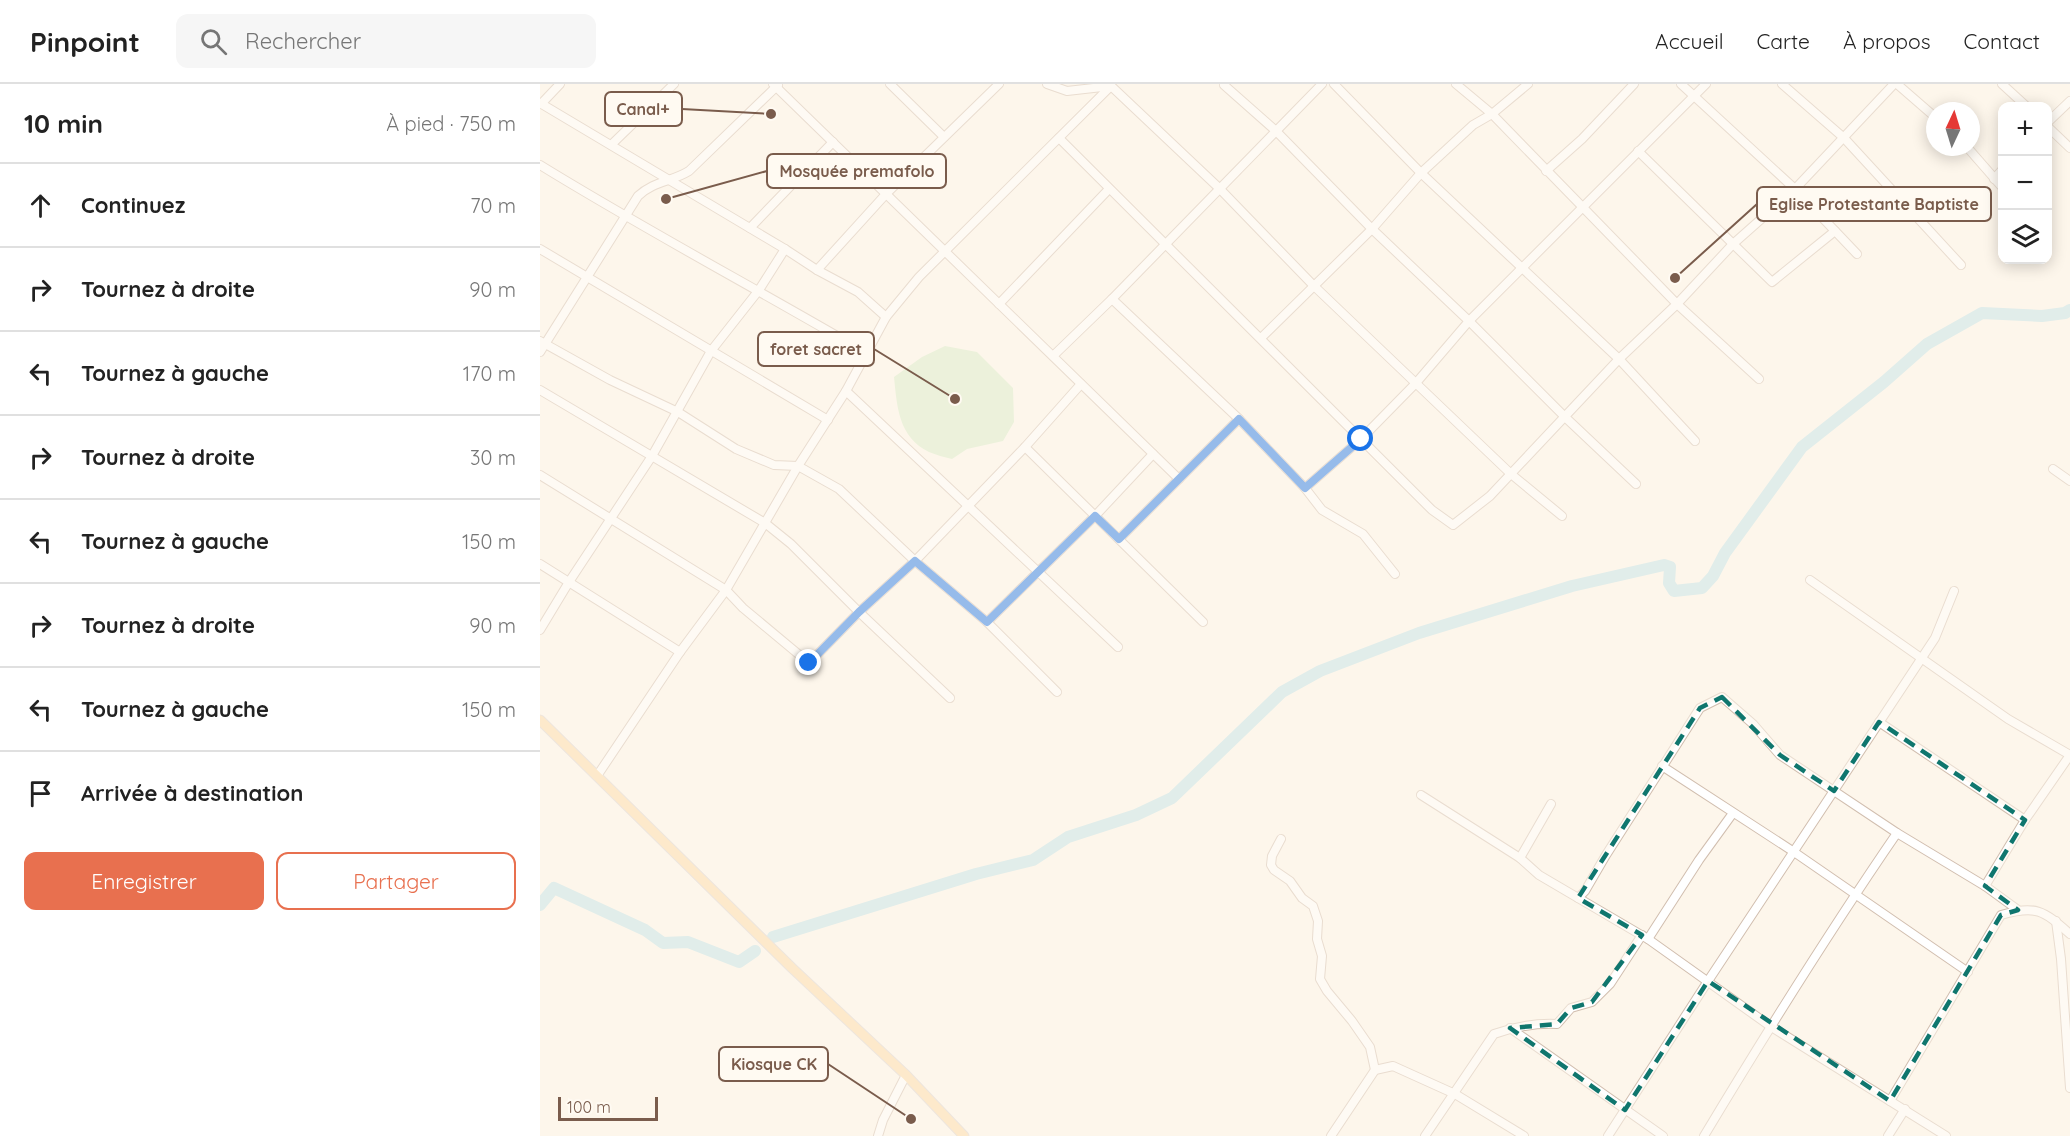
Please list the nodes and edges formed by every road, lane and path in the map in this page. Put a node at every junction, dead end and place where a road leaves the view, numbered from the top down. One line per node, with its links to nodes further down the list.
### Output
1 (560, 84): 22 (street)
2 (674, 84): 32 (street)
3 (890, 84): 28 (street)
4 (1047, 84): 17 (street)
5 (1322, 84): 26 (street)
6 (1335, 84): 38 (street)
7 (1456, 84): 24 (street)
8 (1528, 84): 24 (street)
9 (1634, 84): 37 (street)
10 (1681, 84): 19 (street)
11 (1706, 84): 19 (street)
12 (1782, 84): 30 (street)
13 (1895, 84): 23 (street); 30 (street)
14 (2002, 84): 21 (street)
15 (776, 85): 31 (street); 41 (street)
16 (996, 85): 28 (street)
17 (1110, 85): 29 (street); 43 (street)
18 (1224, 85): 26 (street)
19 (1693, 96): 34 (street); 45 (street)
20 (2070, 101): 25 (street)
21 (2022, 102)
22 (540, 104): 32 (street)
23 (1926, 110)
24 (1492, 114): 37 (street); 38 (street)
25 (2052, 118)
26 (1276, 131): 43 (street); 50 (street)
27 (2052, 131): 33 (street)
28 (944, 137): 46 (street)
29 (1059, 138): 44 (street); 56 (street)
30 (1844, 138): 45 (street); 58 (street)
31 (833, 142): 46 (street); 49 (street)
32 (611, 146): 41 (street)
33 (2070, 148)
34 (1638, 151): 47 (street); 53 (street)
35 (1975, 156): 40 (street)
36 (540, 165): 48 (street)
37 (1546, 171): 47 (street)
38 (1421, 173): 50 (street); 59 (street)
39 (1998, 174): 40 (street)
40 (1994, 179): 42 (street)
41 (669, 180): 48 (street); 49 (street)
42 (1998, 183)
43 (1219, 188): 52 (street); 62 (street)
44 (1109, 189): 52 (street); 65 (street)
45 (1795, 189): 51 (street); 53 (street)
46 (886, 194): 56 (street); 60 (street)
47 (1581, 207): 59 (street); 66 (street)
48 (624, 216): 61 (street); 63 (street)
49 (750, 228): 55 (street)
50 (1372, 229): 62 (street); 68 (street)
51 (1835, 231): 53 (street); 57 (street)
52 (1166, 243): 64 (street); 69 (street)
53 (1733, 244): 66 (street)
54 (540, 249): 61 (street)
55 (785, 249): 60 (street); 63 (street)
56 (945, 251): 65 (street); 67 (street)
57 (1857, 254)
58 (1961, 265)
59 (1522, 269): 68 (street); 75 (street)
60 (817, 270): 67 (street)
61 (586, 276): 70 (street); 71 (street)
62 (1313, 285): 69 (street); 77 (street)
63 (759, 290): 71 (street); 73 (street)
64 (1112, 299): 74 (street); 83 (street)
65 (999, 304): 74 (street)
66 (1677, 304): 75 (street); 76 (street)
67 (886, 317): 73 (street)
68 (1469, 321): 77 (street); 82 (street)
69 (1261, 338): 85 (street)
70 (542, 342): 72 (street); 81 (street)
71 (711, 351): 81 (street); 84 (street)
72 (540, 352)
73 (867, 354): 80 (street)
74 (1053, 356): 78 (street)
75 (1619, 359): 82 (street); 86 (street)
76 (1758, 379)
77 (1416, 383): 85 (street); 92 (street)
78 (1081, 384): 87 (street); 88 (street)
79 (540, 390): 89 (street)
80 (846, 391): 84 (street); 98 (street)
81 (678, 412): 89 (street); 90 (street)
82 (1565, 417): 92 (street); 96 (street)
83 (1239, 419): 94 (street); 97 (street)
84 (828, 420): 90 (street)
85 (1361, 439): 92 (street); 97 (street)
86 (1695, 441)
87 (1025, 447): 98 (street); 99 (street)
88 (1153, 454): 94 (street); 99 (street)
89 (652, 456): 101 (street); 102 (street)
90 (798, 466): 102 (street); 104 (street)
91 (2053, 469): 95 (street)
92 (1511, 474): 100 (street)
93 (540, 475): 101 (street)
94 (1179, 479): 103 (street)
95 (2070, 481)
96 (1636, 484)
97 (1305, 488): 107 (street)
98 (968, 506): 104 (street); 106 (street)
99 (1095, 516): 103 (street); 106 (street)
100 (1562, 516)
101 (612, 518): 109 (street); 110 (street)
102 (765, 523): 110 (street); 112 (street)
103 (1119, 539): 114 (street)
104 (915, 561): 112 (street); 113 (street)
105 (540, 564): 109 (street)
106 (1039, 573): 113 (street); 116 (street)
107 (1395, 574)
108 (1810, 580): 118 (street)
109 (569, 582): 115 (street); 117 (street)
110 (726, 590): 112 (street); 117 (street)
111 (1954, 591): 118 (street)
112 (859, 612): 120 (street)
113 (987, 622): 119 (street)
114 (1203, 622)
115 (540, 630)
116 (1118, 647)
117 (680, 652): 125 (street)
118 (1922, 657): 122 (street); 123 (street)
119 (1057, 692)
120 (950, 698)
121 (540, 720): 125 (main road)
122 (1879, 722): 126 (street); 130 (street)
123 (2070, 755): 130 (street)
124 (1662, 766): 126 (street); 129 (street); 137 (street)
125 (597, 776): 147 (main road)
126 (1834, 791): 131 (street); 133 (street)
127 (1421, 795): 134 (street)
128 (1551, 804): 134 (street)
129 (1733, 813): 133 (street); 141 (street)
130 (2025, 820): 135 (street)
131 (1897, 833): 135 (street); 136 (street)
132 (1281, 839): 146 (street)
133 (1794, 852): 136 (street); 143 (street)
134 (1520, 858): 137 (street)
135 (1985, 886): 138 (street)
136 (1856, 894): 142 (street); 144 (street)
137 (1578, 898): 141 (street)
138 (2018, 910): 139 (street); 142 (street)
139 (2056, 921): 140 (street); 148 (street)
140 (2070, 934)
141 (1645, 937): 143 (street); 145 (street)
142 (1968, 972): 150 (street)
143 (1708, 981): 144 (street); 151 (street)
144 (1770, 1026): 150 (street); 160 (street)
145 (1510, 1028): 149 (street); 151 (street)
146 (1375, 1070): 149 (street); 155 (street)
147 (906, 1075): 153 (street); 154 (main road)
148 (2070, 1088)
149 (1455, 1094): 156 (street); 157 (street)
150 (1890, 1101): 152 (street)
151 (1625, 1110): 158 (street); 159 (street)
152 (1905, 1110): 161 (street); 162 (street)
153 (878, 1136)
154 (964, 1136)
155 (1330, 1136)
156 (1425, 1136)
157 (1524, 1136)
158 (1608, 1136)
159 (1663, 1136)
160 (1704, 1136)
161 (1888, 1136)
162 (1946, 1136)

